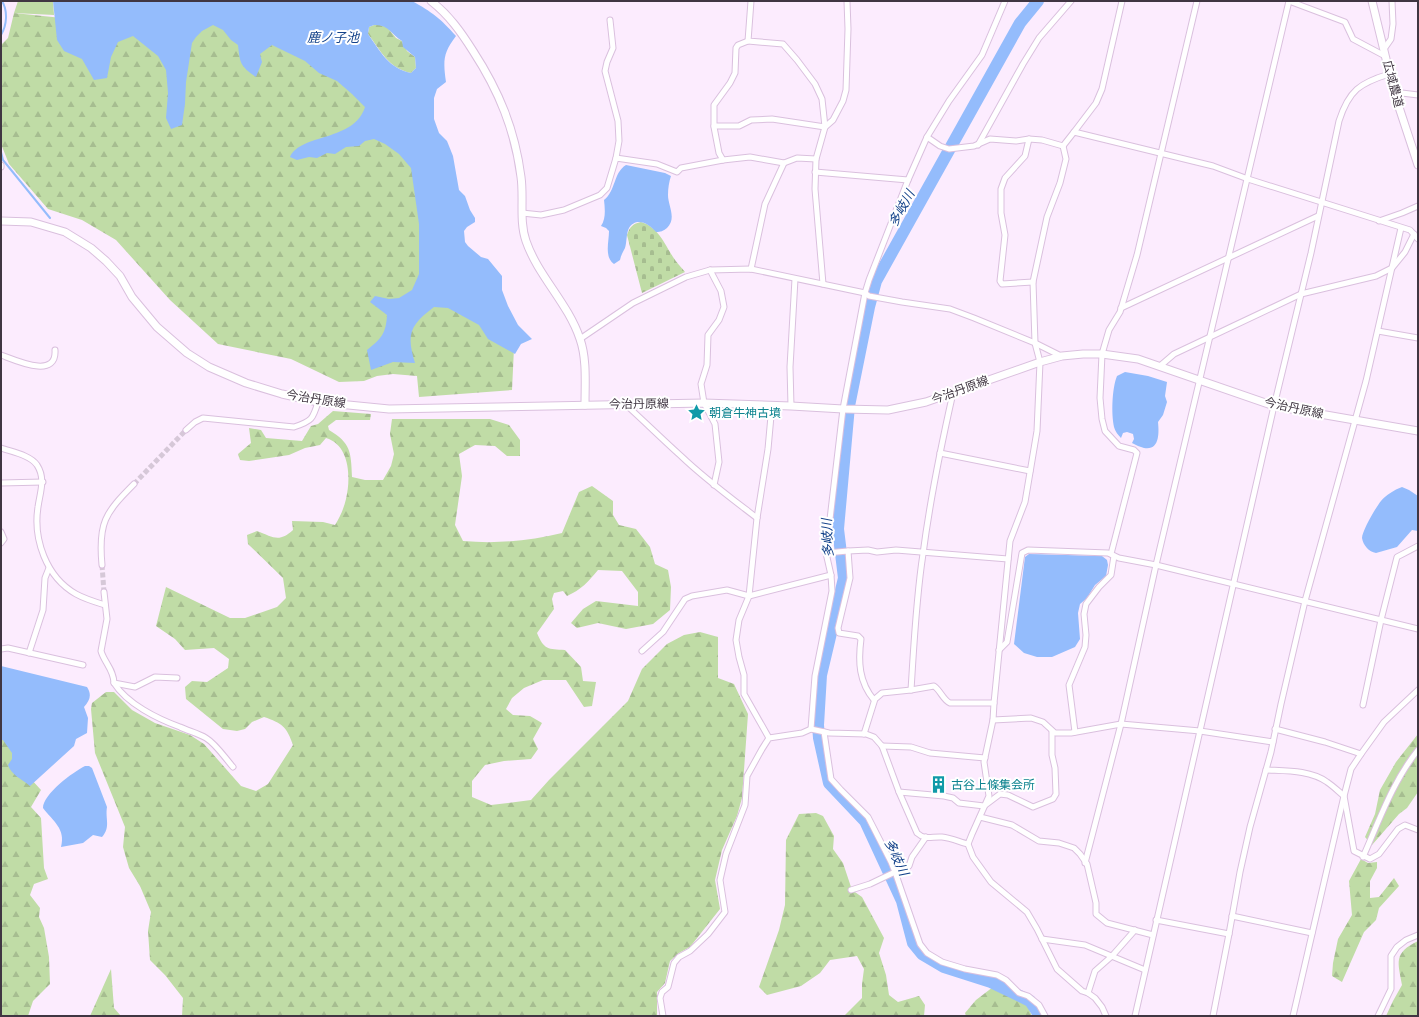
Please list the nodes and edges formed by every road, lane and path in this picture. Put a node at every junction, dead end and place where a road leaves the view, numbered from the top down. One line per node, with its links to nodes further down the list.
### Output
1 (430, 1): 35 (main road)
2 (751, 1): 12 (street)
3 (846, 1): 18 (street)
4 (1005, 1): 20 (street)
5 (1070, 1): 22 (street)
6 (1122, 1): 19 (street)
7 (1197, 1): 24 (street)
8 (1289, 1): 13 (street); 31 (street)
9 (1372, 1): 13 (main road, 広域農道)
10 (1392, 1): 13 (street)
11 (610, 20): 25 (street)
12 (748, 41): 17 (street); 18 (street)
13 (1385, 53): 14 (main road, 広域農道)
14 (1389, 74): 15 (main road, 広域農道); 33 (street)
15 (1394, 92): 16 (street); 29 (main road, 広域農道)
16 (1418, 95)
17 (714, 126): 18 (street); 27 (street)
18 (825, 127): 26 (street)
19 (1074, 132): 23 (street); 24 (street)
20 (928, 137): 22 (street); 32 (street)
21 (1029, 139): 22 (street); 23 (street); 46 (street)
22 (978, 144)
23 (1063, 146): 46 (street)
24 (1161, 154): 31 (street); 50 (street)
25 (616, 158): 27 (street); 35 (street)
26 (816, 159): 28 (street); 30 (street)
27 (723, 160): 28 (street)
28 (784, 164): 44 (street)
29 (1418, 165)
30 (815, 172): 32 (street); 47 (street)
31 (1248, 178): 33 (street); 41 (street)
32 (908, 180): 48 (street)
33 (1321, 202): 36 (street); 38 (street)
34 (1418, 206): 38 (street)
35 (522, 213): 54 (main road)
36 (1318, 216): 41 (street); 49 (street)
37 (1, 221): 64 (main road, 今治丹原線)
38 (1379, 221): 39 (street)
39 (1401, 228): 40 (street); 42 (street)
40 (1416, 236): 42 (street)
41 (1229, 259): 50 (street); 52 (street)
42 (1392, 268): 49 (street); 51 (street)
43 (710, 270): 44 (street); 54 (street); 65 (street)
44 (751, 270): 45 (street)
45 (795, 279): 47 (street); 69 (street)
46 (1033, 282): 55 (street)
47 (823, 284): 48 (street)
48 (865, 293): 55 (street); 71 (street)
49 (1301, 294): 52 (street); 70 (street)
50 (1122, 308): 57 (street)
51 (1378, 331): 53 (street); 72 (street)
52 (1210, 337): 61 (street); 62 (street)
53 (1418, 338)
54 (580, 339): 67 (main road)
55 (1035, 343): 59 (street); 60 (street)
56 (55, 350): 58 (street)
57 (1102, 354): 59 (main road, 今治丹原線); 61 (main road, 今治丹原線); 89 (street)
58 (1, 355)
59 (1062, 356): 60 (main road, 今治丹原線)
60 (1040, 362): 63 (main road, 今治丹原線); 77 (street)
61 (1160, 366): 62 (main road, 今治丹原線)
62 (1200, 381): 70 (main road, 今治丹原線); 92 (street)
63 (953, 393): 71 (main road, 今治丹原線); 76 (street)
64 (318, 402): 67 (main road, 今治丹原線); 73 (street)
65 (704, 403): 66 (main road, 今治丹原線); 68 (main road, 今治丹原線); 81 (street)
66 (625, 404): 67 (main road, 今治丹原線); 81 (street)
67 (585, 405)
68 (772, 405): 69 (main road, 今治丹原線); 82 (street)
69 (791, 406): 71 (main road, 今治丹原線)
70 (1274, 406): 72 (main road, 今治丹原線); 95 (street)
71 (843, 410): 87 (street)
72 (1355, 420): 74 (main road, 今治丹原線); 98 (street)
73 (186, 430)
74 (1418, 431)
75 (1, 448): 78 (street)
76 (940, 453): 77 (street); 88 (street)
77 (1030, 471): 90 (street)
78 (43, 482): 79 (street); 93 (street)
79 (1, 483)
80 (134, 484): 91 (street)
81 (714, 485): 82 (street)
82 (757, 518): 97 (street)
83 (1, 532): 84 (street)
84 (1, 543)
85 (1418, 546): 100 (street)
86 (848, 551): 87 (street); 88 (street); 111 (street)
87 (826, 553): 94 (street)
88 (923, 553): 90 (street); 109 (street)
89 (1113, 555): 92 (street); 103 (street); 121 (street)
90 (1008, 559): 103 (street)
91 (102, 565)
92 (1156, 565): 95 (street); 115 (street)
93 (49, 568): 99 (street); 105 (street)
94 (831, 575): 97 (street); 116 (street)
95 (1233, 584): 98 (street); 119 (street)
96 (104, 592): 99 (street)
97 (749, 596): 104 (street); 123 (street)
98 (1305, 601): 100 (street); 117 (street)
99 (105, 605): 108 (street)
100 (1381, 620): 101 (street); 113 (street)
101 (1418, 629)
102 (1, 649): 105 (street)
103 (999, 650): 112 (street)
104 (642, 651)
105 (29, 653): 106 (street)
106 (83, 665)
107 (177, 678): 108 (street)
108 (114, 683): 129 (street)
109 (912, 690): 111 (street); 112 (street)
110 (1418, 690): 127 (street)
111 (874, 700): 122 (street)
112 (994, 703): 114 (street)
113 (1363, 705)
114 (993, 720): 118 (street); 128 (street)
115 (1121, 724): 119 (street); 121 (street); 139 (street)
116 (813, 729): 120 (street); 123 (street)
117 (1276, 729): 124 (street); 127 (street)
118 (1052, 731): 121 (street); 133 (street)
119 (1200, 731): 124 (street); 143 (street)
120 (824, 732): 122 (street); 140 (street)
121 (1075, 732)
122 (864, 734): 125 (street)
123 (769, 738): 153 (street)
124 (1273, 742): 130 (street)
125 (882, 746): 128 (street); 131 (street)
126 (1418, 750): 138 (street)
127 (1361, 754): 132 (street)
128 (984, 758): 133 (street)
129 (233, 767)
130 (1266, 770): 132 (street); 142 (street)
131 (899, 792): 133 (street); 136 (street)
132 (1344, 796): 138 (street); 145 (street)
133 (984, 806): 134 (street)
134 (980, 817): 137 (street); 139 (street)
135 (1418, 830): 138 (street)
136 (926, 837): 137 (street); 140 (street)
137 (968, 844): 149 (street)
138 (1364, 857)
139 (1086, 863): 144 (street)
140 (895, 872): 141 (street); 154 (street)
141 (850, 890)
142 (1232, 916): 145 (street); 146 (street)
143 (1156, 920): 146 (street); 147 (street)
144 (1135, 930): 147 (street); 150 (street)
145 (1312, 933): 158 (street)
146 (1229, 934): 157 (street)
147 (1153, 935): 151 (street)
148 (1418, 935): 159 (street)
149 (1042, 939): 150 (street); 152 (street)
150 (1112, 956): 151 (street); 152 (street)
151 (1145, 970): 156 (street)
152 (1088, 992): 155 (street)
153 (663, 1016)
154 (1045, 1016)
155 (1106, 1016)
156 (1135, 1016)
157 (1213, 1016)
158 (1293, 1016)
159 (1378, 1016)

